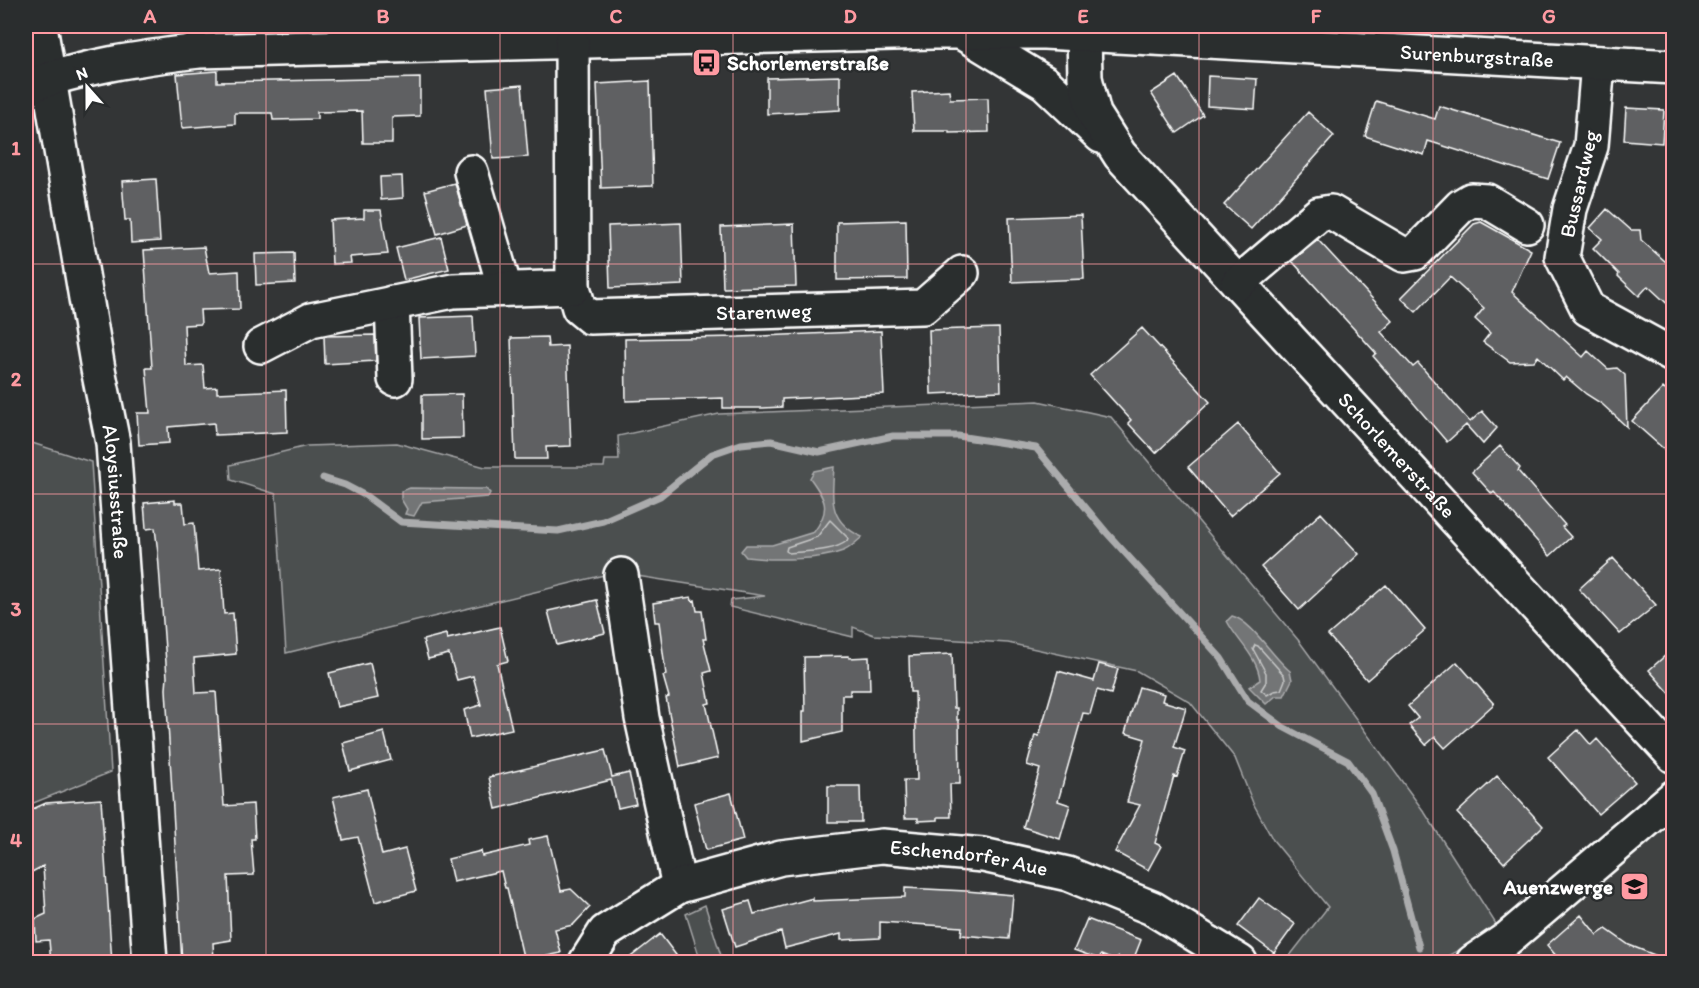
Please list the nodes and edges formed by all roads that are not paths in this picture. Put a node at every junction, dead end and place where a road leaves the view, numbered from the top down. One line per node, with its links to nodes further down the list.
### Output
1 (40, 26): 8 (street, Aloysiusstraße)
2 (961, 32): 3 (street, Surenburgstraße); 5 (street, Surenburgstraße); 9 (street, Schorlemerstraße)
3 (1084, 34): 4 (street, Surenburgstraße); 9 (street, Schorlemerstraße)
4 (1269, 34): 6 (street, Surenburgstraße)
5 (572, 42): 8 (street, Surenburgstraße); 14 (street, Starenweg)
6 (1598, 63): 7 (street, Surenburgstraße); 18 (street, Bussardweg)
7 (1674, 67)
8 (37, 83): 24 (street, Aloysiusstraße)
9 (1120, 155): 13 (street, Schorlemerstraße)
10 (471, 172): 15 (street)
11 (1527, 225): 13 (street)
12 (962, 273): 14 (street, Starenweg)
13 (1238, 283): 21 (street, Schorlemerstraße)
14 (573, 287): 15 (street)
15 (505, 289): 16 (street)
16 (392, 303): 17 (street); 19 (street)
17 (261, 346)
18 (1674, 356)
19 (395, 379)
20 (621, 575): 23 (street)
21 (1674, 756)
22 (1674, 797): 27 (street)
23 (679, 886): 25 (street, Eschendorfer Aue); 26 (street, Eschendorfer Aue)
24 (150, 963)
25 (585, 963)
26 (1240, 963)
27 (1473, 963)

